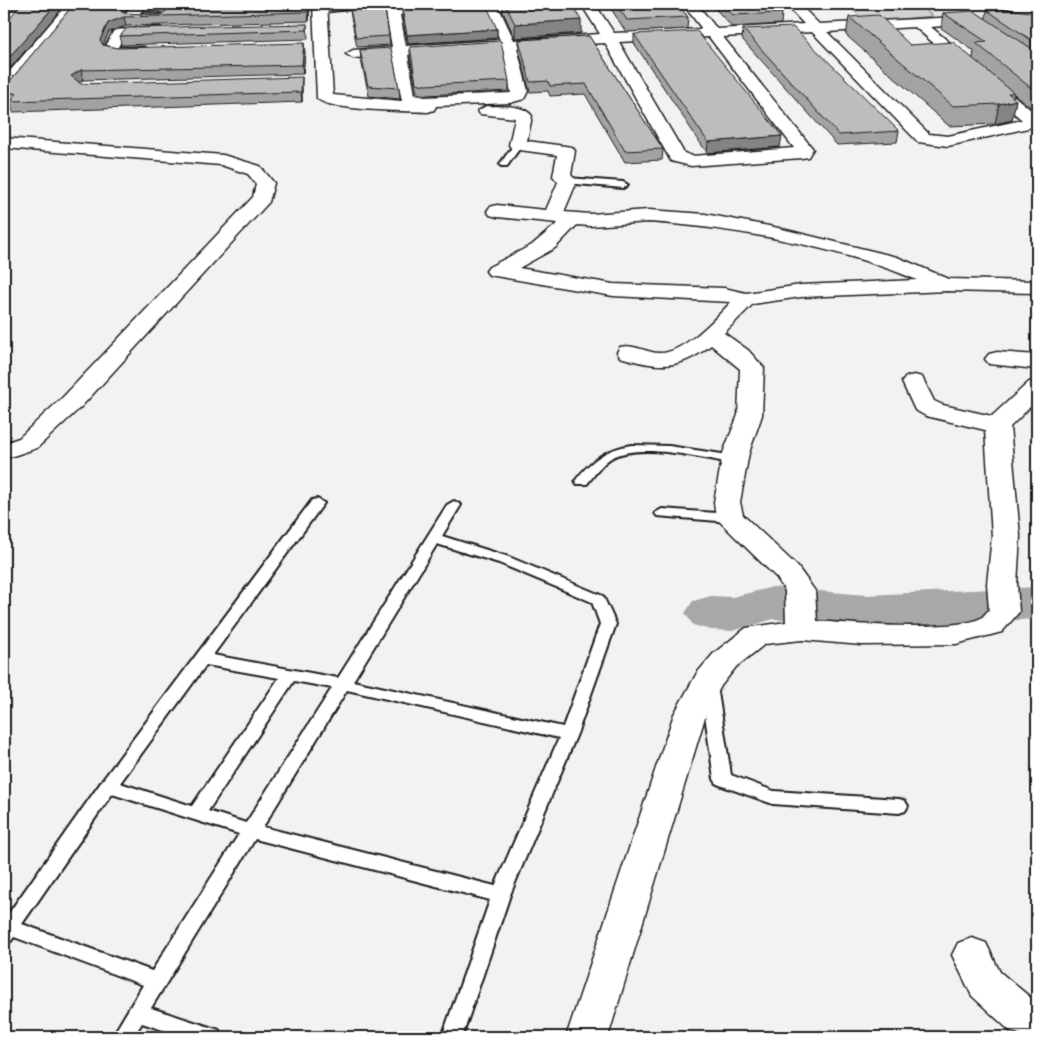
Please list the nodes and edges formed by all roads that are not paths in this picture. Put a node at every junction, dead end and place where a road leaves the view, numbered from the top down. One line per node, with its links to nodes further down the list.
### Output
1 (12, 4): 8 (street)
2 (74, 4): 30 (street)
3 (139, 4): 25 (street)
4 (553, 4): 9 (street)
5 (588, 4): 21 (street)
6 (690, 4): 20 (street)
7 (792, 4): 18 (street)
8 (4, 6)
9 (492, 6): 10 (street); 23 (street)
10 (394, 9): 12 (lane); 26 (street)
11 (1034, 10): 13 (street)
12 (322, 14): 15 (street); 22 (street)
13 (1005, 14): 14 (street); 17 (street)
14 (969, 20): 16 (street); 19 (lane)
15 (302, 21)
16 (918, 23): 18 (street); 18 (street)
17 (1037, 25)
18 (816, 29): 20 (street)
19 (984, 31)
20 (714, 34): 21 (street); 21 (street)
21 (610, 38): 23 (street)
22 (323, 45): 24 (street); 29 (street)
23 (509, 45): 26 (street); 26 (street)
24 (304, 46)
25 (159, 51)
26 (401, 51): 27 (street)
27 (353, 54)
28 (305, 80): 29 (street)
29 (324, 80): 32 (street)
30 (4, 88)
31 (4, 143): 48 (street)
32 (518, 145): 33 (lane); 34 (street)
33 (504, 164)
34 (568, 181): 35 (lane); 37 (street)
35 (623, 185)
36 (497, 211): 37 (street)
37 (562, 217): 38 (street); 40 (street)
38 (947, 285): 39 (street); 40 (street)
39 (1037, 288)
40 (746, 298): 41 (street)
41 (712, 334): 42 (street); 49 (street)
42 (628, 352)
43 (997, 360): 44 (street)
44 (1037, 362)
45 (914, 382): 47 (street)
46 (1037, 387): 47 (street)
47 (997, 426): 56 (street)
48 (4, 451)
49 (735, 460): 50 (lane); 54 (street)
50 (582, 481)
51 (317, 504): 57 (lane)
52 (454, 505): 55 (lane)
53 (662, 513): 54 (lane)
54 (730, 518): 56 (street)
55 (433, 538): 60 (lane); 61 (lane)
56 (801, 614): 59 (street)
57 (203, 658): 58 (lane); 62 (lane)
58 (290, 674): 60 (lane); 64 (lane)
59 (708, 681): 63 (lane); 75 (street)
60 (342, 684): 61 (lane); 65 (lane)
61 (569, 734): 66 (lane)
62 (108, 786): 64 (lane); 67 (lane)
63 (899, 806)
64 (196, 814): 65 (lane)
65 (251, 831): 66 (lane); 69 (lane)
66 (501, 895): 74 (lane)
67 (6, 931): 69 (lane)
68 (972, 955): 71 (street)
69 (156, 982): 70 (lane)
70 (137, 1013): 72 (lane); 73 (lane)
71 (1037, 1021)
72 (122, 1037)
73 (212, 1037)
74 (452, 1037)
75 (587, 1037)

